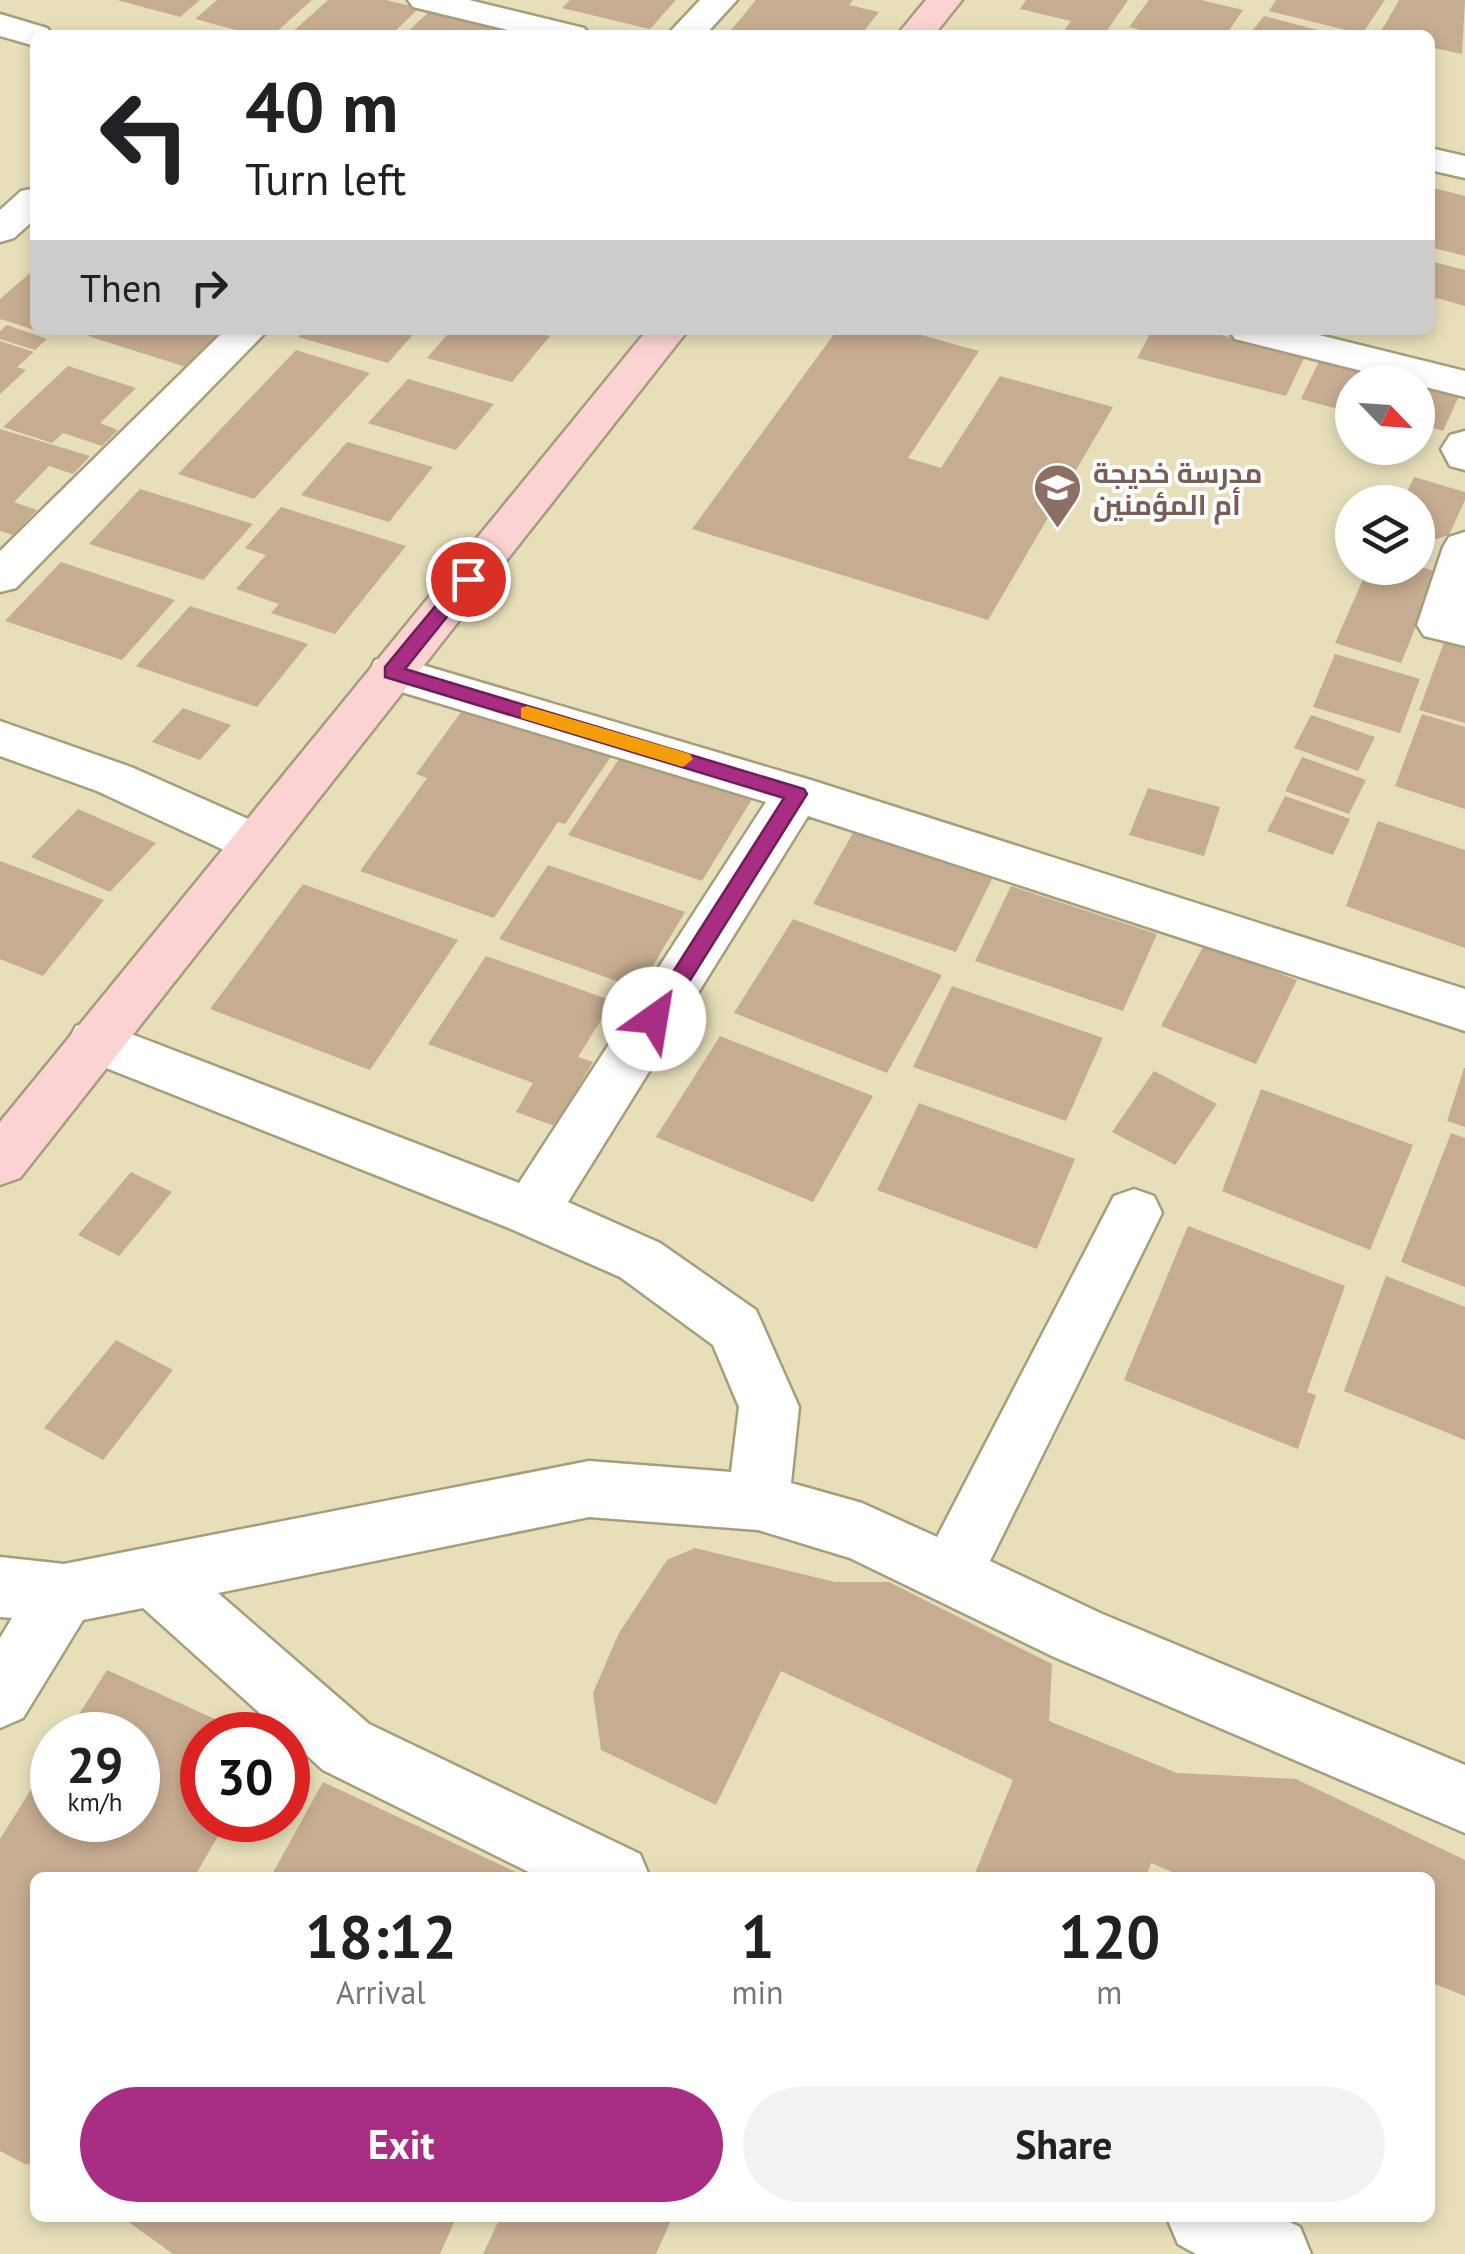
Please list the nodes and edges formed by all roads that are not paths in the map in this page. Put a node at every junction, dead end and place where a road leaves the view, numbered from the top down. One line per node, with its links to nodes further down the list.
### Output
1 (425, 0): 5 (street)
2 (720, 0): 6 (street)
3 (945, 0): 7 (main road)
4 (0, 25): 8 (street)
5 (551, 30)
6 (690, 30)
7 (919, 30)
8 (30, 34)
9 (1435, 160): 10 (street)
10 (1465, 167)
11 (30, 203): 12 (street)
12 (0, 230)
13 (243, 335): 20 (street)
14 (664, 335): 22 (main road)
15 (1269, 335): 16 (street)
16 (1465, 384)
17 (1465, 445): 18 (street)
18 (1465, 456)
19 (1465, 547): 21 (street)
20 (0, 578)
21 (1465, 630)
22 (392, 672): 24 (street); 25 (main road)
23 (0, 738): 25 (street)
24 (797, 794): 26 (street); 29 (street)
25 (255, 842): 27 (main road)
26 (1465, 1010)
27 (95, 1041): 28 (main road); 29 (street)
28 (0, 1162)
29 (531, 1212): 31 (street)
30 (1134, 1214): 32 (street)
31 (758, 1502): 32 (street); 33 (street)
32 (951, 1574): 37 (street)
33 (153, 1576): 35 (street); 38 (street)
34 (0, 1587): 35 (street)
35 (64, 1594): 36 (street)
36 (0, 1696)
37 (1465, 1799)
38 (604, 1872)
39 (1212, 2222): 40 (street)
40 (1273, 2254)

